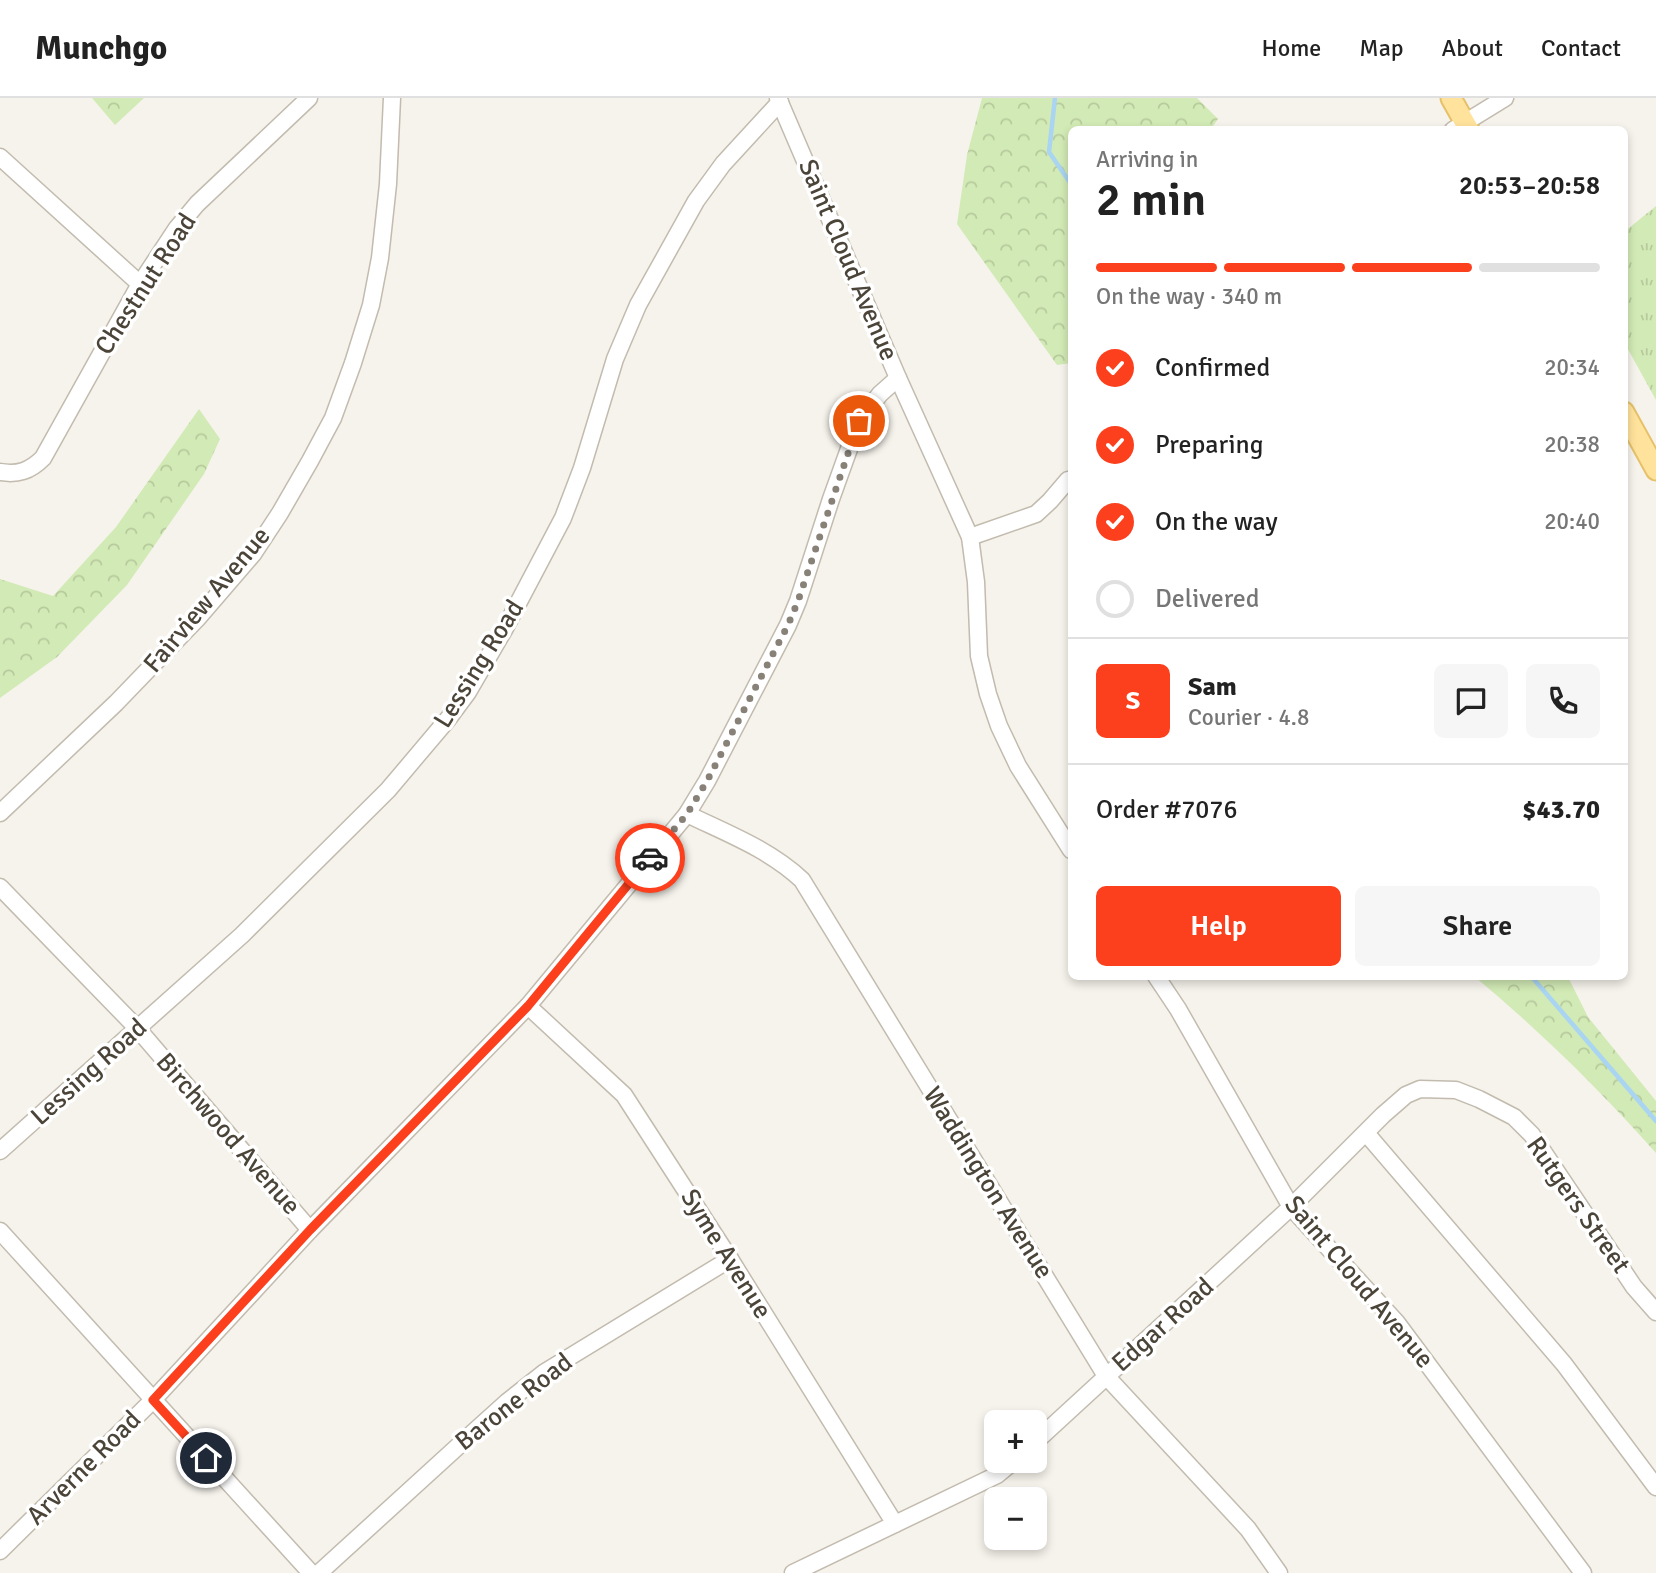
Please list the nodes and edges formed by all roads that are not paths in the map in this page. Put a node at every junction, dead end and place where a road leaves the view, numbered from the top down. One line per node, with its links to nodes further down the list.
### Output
1 (309, 98): 9 (street, Chestnut Road)
2 (392, 98): 16 (street, Fairview Avenue)
3 (1451, 98): 6 (main road)
4 (1505, 98): 7 (street)
5 (779, 100): 10 (street, Saint Cloud Avenue); 22 (street, Lessing Road)
6 (1463, 126)
7 (1464, 126)
8 (0, 158): 9 (street)
9 (140, 284): 13 (street, Chestnut Road)
10 (898, 378): 15 (street, Saint Cloud Avenue); 17 (street, Arverne Road)
11 (1628, 419): 12 (main road)
12 (1656, 470)
13 (0, 472)
14 (1068, 480): 15 (street)
15 (970, 537): 18 (street, Saint Cloud Avenue)
16 (0, 813)
17 (687, 814): 21 (street, Arverne Road); 30 (street, Waddington Avenue)
18 (1068, 845)
19 (0, 887): 22 (street, Birchwood Avenue)
20 (1159, 980): 25 (street, Saint Cloud Avenue)
21 (528, 1006): 26 (street, Arverne Road); 28 (street, Syme Avenue)
22 (137, 1028): 24 (street, Lessing Road); 26 (street, Birchwood Avenue)
23 (1366, 1133): 25 (street, Rutgers Street); 29 (street, Rutgers Street); 34 (street)
24 (0, 1151)
25 (1291, 1207): 30 (street, Edgar Road); 41 (street, Saint Cloud Avenue)
26 (310, 1230): 31 (street, Arverne Road)
27 (0, 1231): 31 (street)
28 (730, 1259): 35 (street, Syme Avenue); 38 (street, Barone Road)
29 (1656, 1312)
30 (1106, 1376): 32 (street, Edgar Road); 40 (street, Waddington Avenue)
31 (153, 1400): 36 (street, Arverne Road); 37 (street)
32 (1047, 1431)
33 (999, 1473): 35 (street)
34 (1656, 1487)
35 (895, 1524): 39 (street)
36 (0, 1551)
37 (311, 1573)
38 (319, 1573)
39 (793, 1573)
40 (1279, 1573)
41 (1584, 1573)

